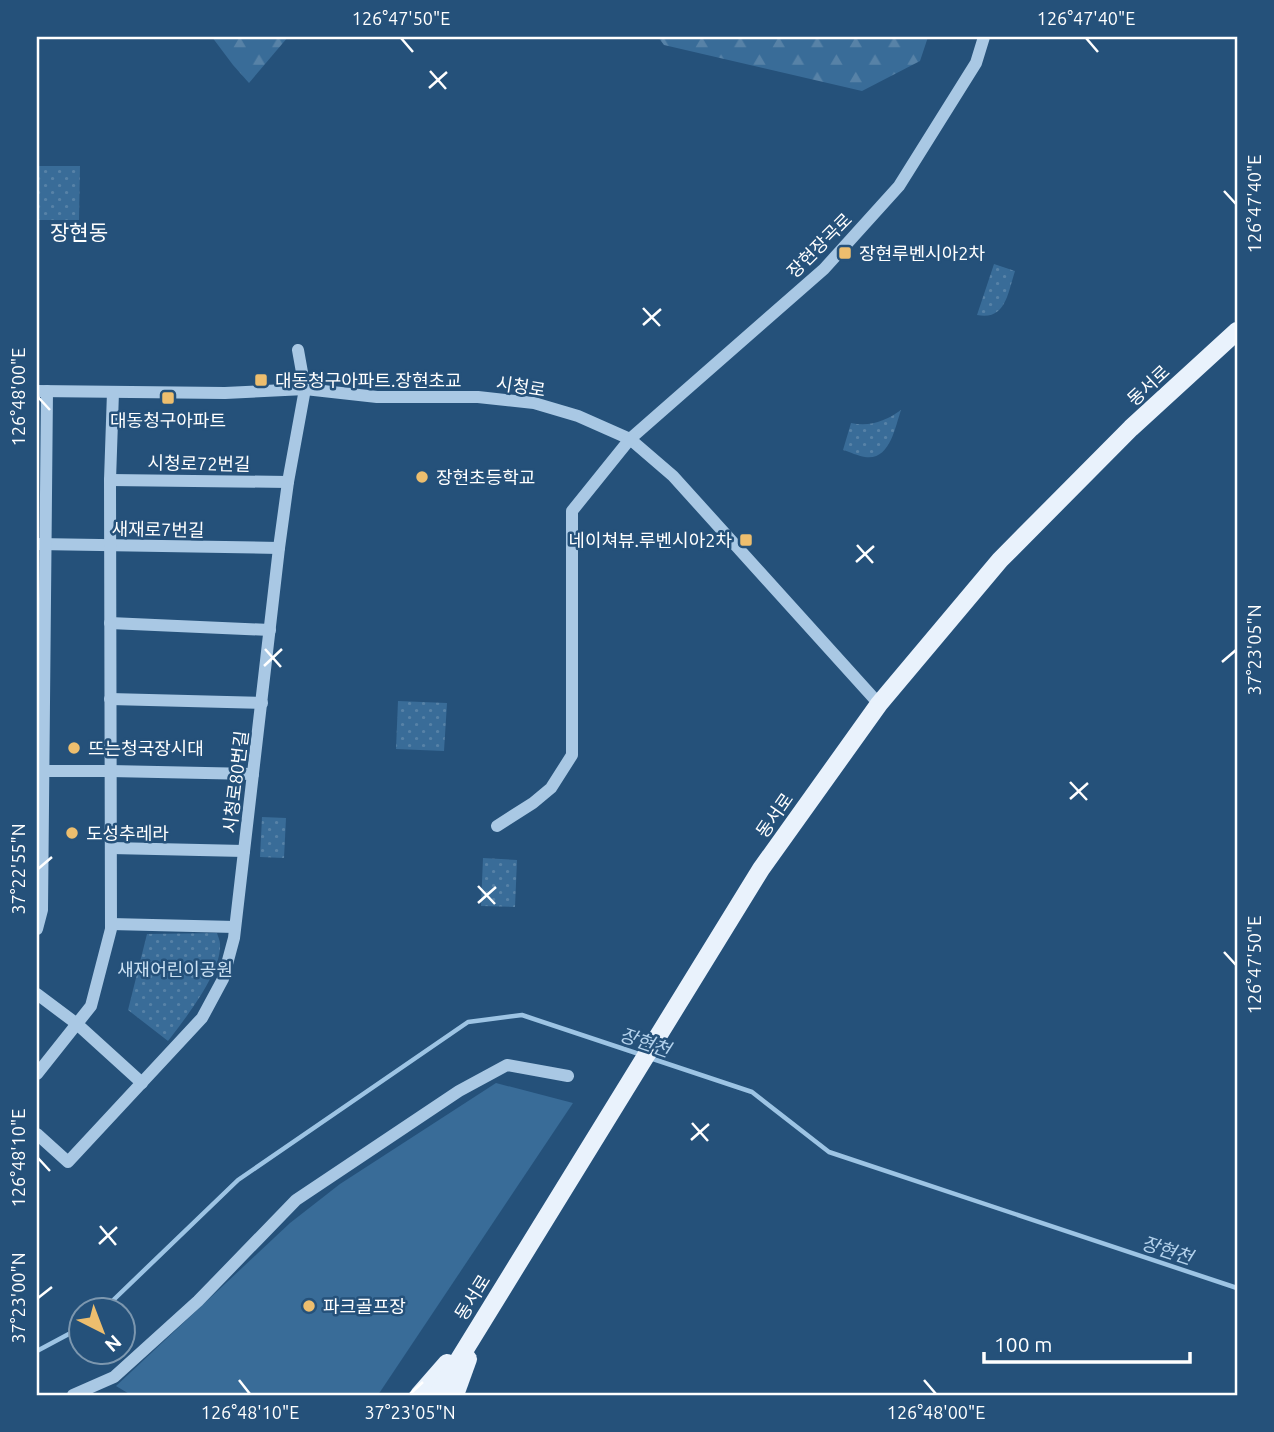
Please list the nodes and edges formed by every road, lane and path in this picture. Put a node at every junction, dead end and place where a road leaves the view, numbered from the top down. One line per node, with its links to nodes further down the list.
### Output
1 (984, 37): 7 (street, 장현장곡로)
2 (1237, 331): 17 (main road, 동서로)
3 (298, 350): 4 (street, 시청로80번길)
4 (305, 390): 6 (street, 시청로); 7 (street, 시청로); 9 (street, 시청로80번길)
5 (42, 391): 6 (street, 시청로); 10 (street)
6 (113, 392): 8 (street)
7 (630, 439): 17 (street, 시청로); 21 (street, 장현장곡로)
8 (110, 480): 9 (street, 시청로72번길); 11 (street)
9 (288, 482): 12 (street, 시청로80번길)
10 (41, 544): 11 (street, 새재로7번길); 18 (street)
11 (109, 546): 12 (street, 새재로7번길); 13 (street)
12 (279, 548): 14 (street, 시청로80번길)
13 (110, 623): 14 (street); 15 (street)
14 (270, 630): 16 (street, 시청로80번길)
15 (110, 699): 16 (street); 19 (street)
16 (262, 703): 20 (street, 시청로80번길)
17 (879, 704): 33 (main road, 동서로)
18 (40, 771): 19 (street); 25 (street)
19 (110, 771): 20 (street); 22 (street)
20 (253, 774): 23 (street, 시청로80번길)
21 (497, 826)
22 (111, 848): 23 (street); 24 (street)
23 (244, 850): 26 (street, 시청로80번길)
24 (111, 924): 26 (street); 28 (street)
25 (37, 925)
26 (235, 927): 31 (street, 시청로80번길)
27 (37, 994): 28 (street)
28 (77, 1024): 29 (street); 31 (street)
29 (37, 1073)
30 (568, 1076): 34 (street)
31 (142, 1083): 32 (street, 시청로80번길)
32 (37, 1134)
33 (479, 1326): 35 (main road); 36 (main road, 동서로); 37 (main road)
34 (74, 1395)
35 (419, 1395)
36 (437, 1395)
37 (455, 1395)

